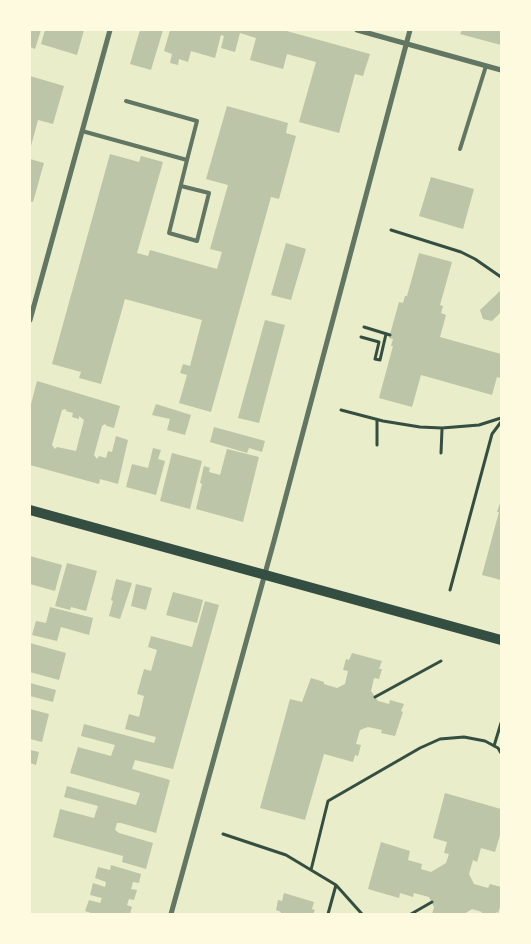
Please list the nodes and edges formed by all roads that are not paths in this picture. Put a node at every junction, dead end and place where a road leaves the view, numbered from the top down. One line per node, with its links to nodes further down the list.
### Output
1 (110, 30): 8 (street)
2 (357, 30): 4 (street)
3 (410, 30): 4 (street)
4 (406, 44): 5 (street); 14 (street)
5 (486, 66): 6 (street); 9 (lane)
6 (501, 70)
7 (126, 101): 10 (lane)
8 (82, 131): 10 (lane); 12 (street)
9 (460, 149)
10 (187, 160): 11 (lane)
11 (181, 186): 11 (lane)
12 (30, 320)
13 (30, 510): 14 (main road)
14 (265, 575): 15 (main road); 16 (street)
15 (501, 640)
16 (170, 914)

